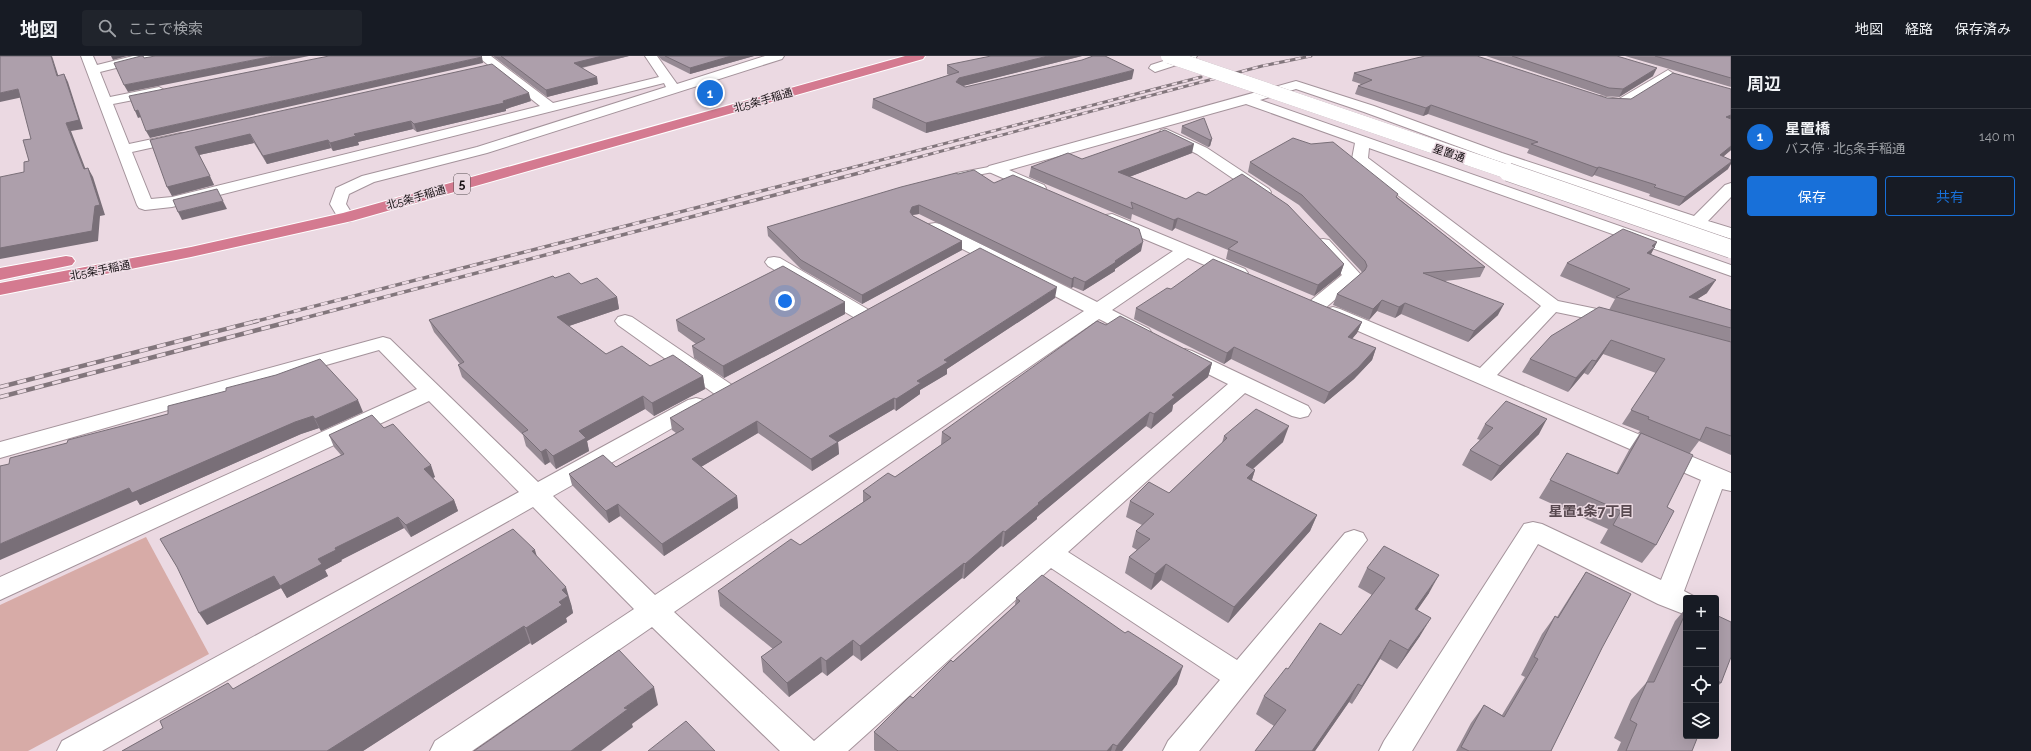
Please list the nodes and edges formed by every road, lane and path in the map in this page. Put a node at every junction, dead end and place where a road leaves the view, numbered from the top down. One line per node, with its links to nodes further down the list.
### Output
1 (148, 56): 9 (street)
2 (483, 56): 10 (street)
3 (650, 56): 16 (street)
4 (778, 56): 16 (street)
5 (877, 56): 31 (highway, 北5条手稲通 / 5)
6 (919, 56): 31 (highway, 北5条手稲通 / 5)
7 (1168, 56): 39 (street, 星置通, bridge)
8 (1191, 56): 11 (street)
9 (90, 63): 20 (street)
10 (496, 66): 12 (street); 21 (street)
11 (1155, 68)
12 (480, 70)
13 (1653, 70): 14 (street)
14 (1668, 74): 15 (street); 18 (street)
15 (1682, 78)
16 (670, 84): 21 (street); 31 (street)
17 (174, 88): 20 (street)
18 (1588, 96)
19 (1247, 100): 22 (street); 24 (street); 34 (street)
20 (105, 102): 25 (street)
21 (548, 107): 25 (street)
22 (1152, 126): 26 (street); 30 (street)
23 (193, 134): 25 (street)
24 (1363, 141): 38 (street); 47 (street)
25 (123, 150)
26 (994, 169): 27 (lane); 29 (street)
27 (947, 179)
28 (1731, 188): 34 (street)
29 (1051, 193)
30 (1279, 202)
31 (342, 210): 35 (highway, 北5条手稲通 / 5); 46 (highway, 北5条手稲通 / 5)
32 (1094, 211): 40 (street)
33 (919, 220): 48 (street)
34 (1696, 222): 37 (street); 38 (street)
35 (219, 230)
36 (1312, 232): 52 (street)
37 (1731, 234)
38 (1670, 249): 43 (street)
39 (1731, 249)
40 (1186, 251): 45 (street); 48 (street)
41 (78, 258): 44 (highway, 北5条手稲通)
42 (774, 262): 49 (street)
43 (1731, 270)
44 (0, 274)
45 (1258, 281)
46 (0, 290)
47 (1552, 305): 51 (street); 52 (street)
48 (1098, 310): 53 (street); 63 (street)
49 (862, 314)
50 (625, 321): 58 (street)
51 (1636, 324)
52 (1483, 378): 57 (street)
53 (1242, 384): 55 (street); 60 (street)
54 (432, 391): 56 (street); 58 (street); 61 (street)
55 (1300, 412)
56 (0, 450)
57 (1723, 480): 62 (street)
58 (536, 493): 63 (street); 65 (street)
59 (1354, 540): 64 (street)
60 (1049, 553): 64 (street); 68 (street)
61 (0, 589)
62 (1677, 600): 70 (street)
63 (654, 610): 66 (street); 67 (street)
64 (1240, 677): 69 (street)
65 (73, 751)
66 (446, 751)
67 (802, 751)
68 (824, 751)
69 (1179, 751)
70 (1395, 751)

